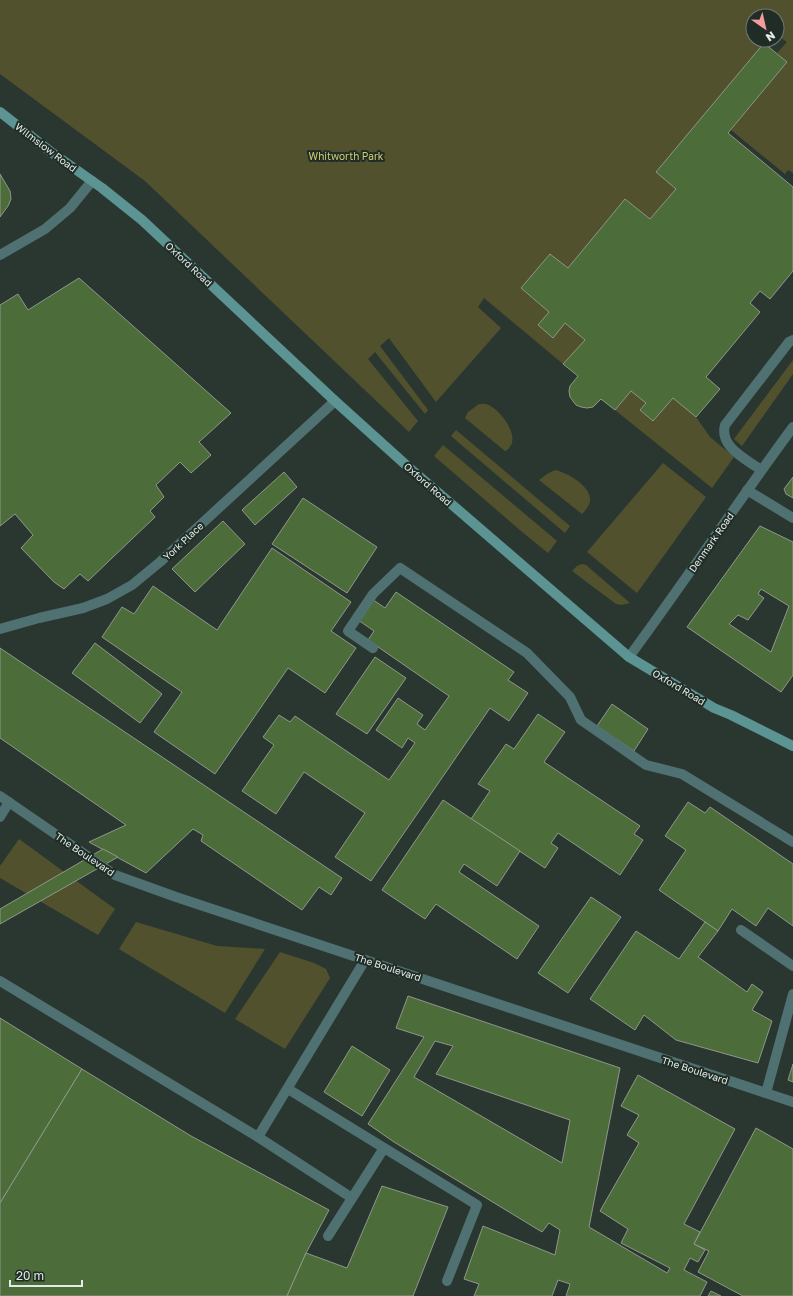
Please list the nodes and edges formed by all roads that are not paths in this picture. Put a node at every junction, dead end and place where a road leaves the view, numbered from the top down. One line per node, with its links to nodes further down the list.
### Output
1 (0, 112): 2 (main road, Wilmslow Road)
2 (92, 181): 3 (street); 5 (main road, Oxford Road)
3 (0, 255)
4 (793, 340): 7 (street)
5 (335, 400): 10 (street, York Place); 12 (main road, Oxford Road)
6 (793, 427): 7 (street, Denmark Road)
7 (762, 470): 8 (street, Denmark Road)
8 (747, 490): 9 (street); 12 (street, Denmark Road)
9 (793, 518)
10 (0, 629)
11 (373, 648): 17 (street)
12 (629, 657): 13 (main road, Oxford Road)
13 (793, 746)
14 (0, 796): 15 (street, The Boulevard)
15 (9, 802): 16 (street); 19 (street, The Boulevard)
16 (0, 818)
17 (793, 842)
18 (740, 930): 20 (street)
19 (365, 960): 23 (street); 24 (street, The Boulevard)
20 (793, 966)
21 (0, 981): 26 (street)
22 (793, 994): 24 (street)
23 (288, 1089): 26 (street); 27 (street)
24 (766, 1093): 25 (street, The Boulevard)
25 (793, 1102)
26 (258, 1137): 28 (street)
27 (384, 1148): 28 (street); 30 (street)
28 (352, 1198): 29 (street)
29 (328, 1236)
30 (447, 1281)

